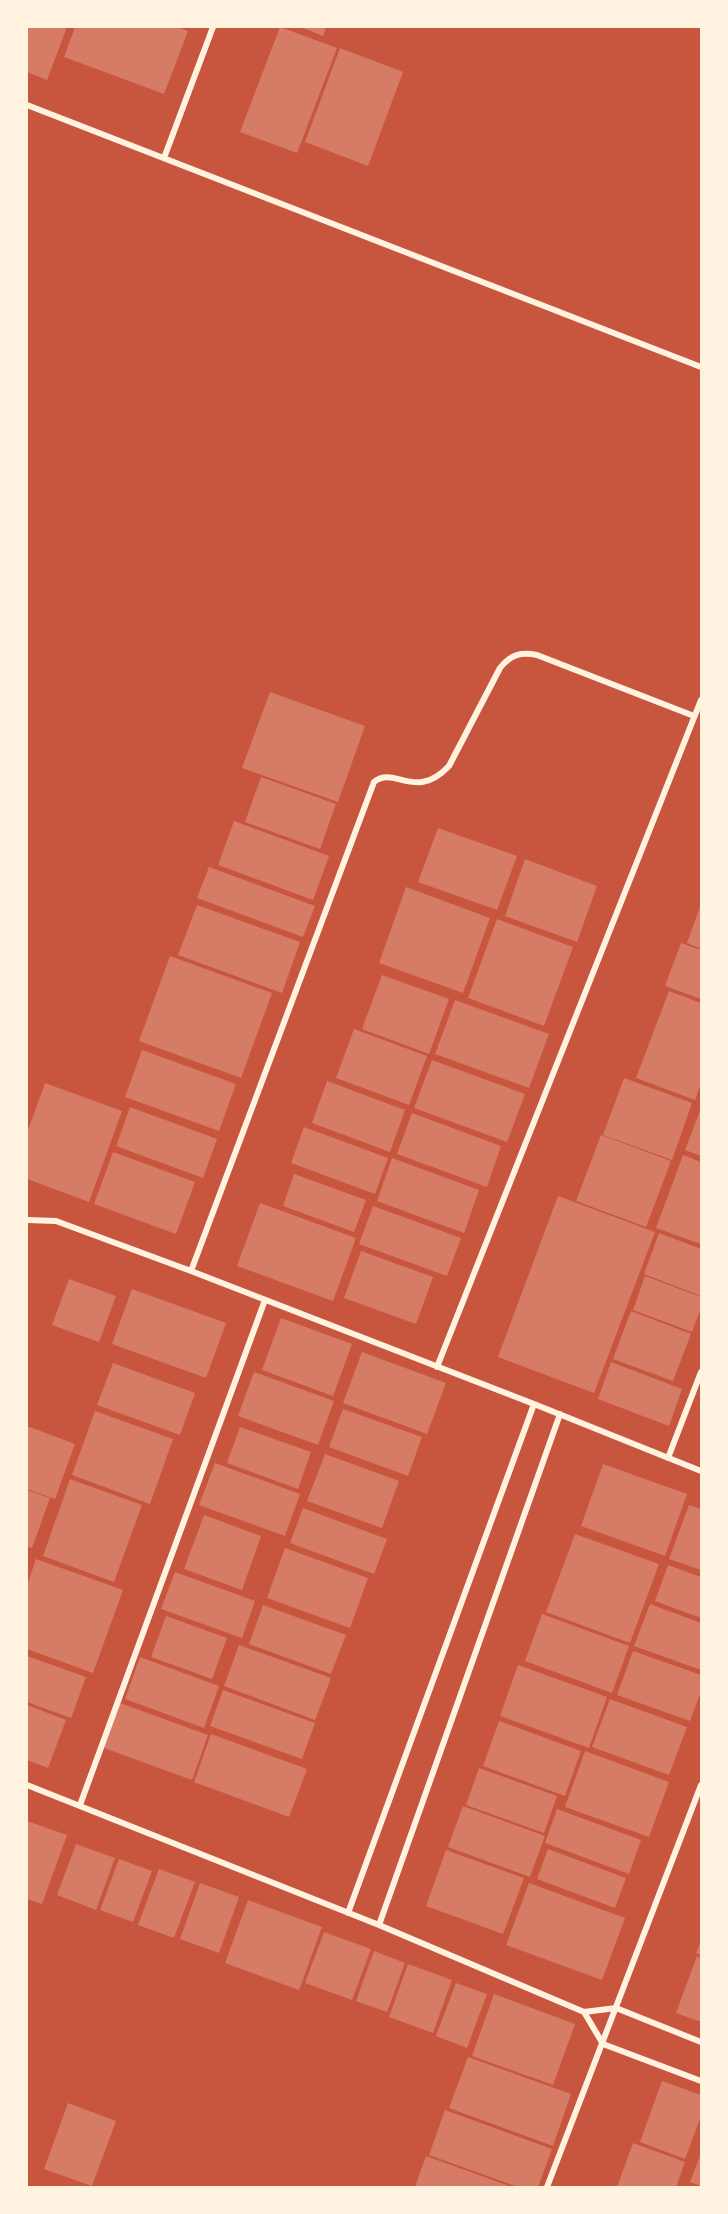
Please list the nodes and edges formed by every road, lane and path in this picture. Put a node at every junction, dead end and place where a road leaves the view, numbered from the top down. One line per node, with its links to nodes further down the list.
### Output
1 (213, 27): 3 (street)
2 (27, 105): 3 (street)
3 (164, 158): 4 (street)
4 (701, 367)
5 (701, 700): 6 (street)
6 (694, 716): 8 (street); 10 (street)
7 (27, 1220): 8 (street)
8 (191, 1270): 9 (street)
9 (265, 1300): 10 (street); 18 (street)
10 (438, 1367): 12 (street)
11 (701, 1372): 14 (street)
12 (534, 1404): 13 (street); 19 (street)
13 (560, 1414): 14 (street); 20 (street)
14 (668, 1458): 15 (street)
15 (701, 1471)
16 (27, 1785): 18 (street)
17 (701, 1785): 21 (street)
18 (80, 1805): 19 (street)
19 (348, 1913): 20 (street)
20 (379, 1925): 22 (street)
21 (616, 2008): 22 (street); 23 (street); 24 (street)
22 (584, 2012): 24 (street)
23 (701, 2042)
24 (603, 2044): 25 (street); 26 (street)
25 (701, 2081)
26 (547, 2187)

